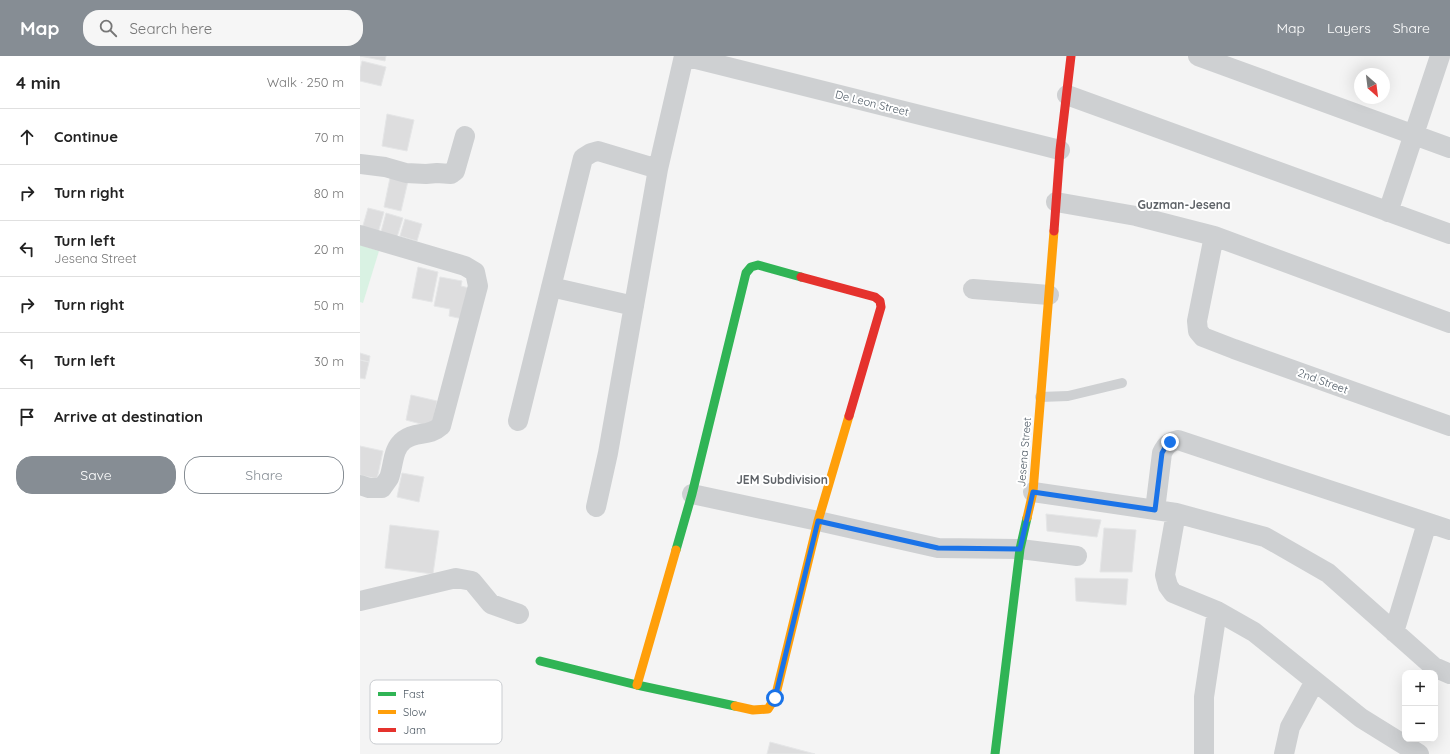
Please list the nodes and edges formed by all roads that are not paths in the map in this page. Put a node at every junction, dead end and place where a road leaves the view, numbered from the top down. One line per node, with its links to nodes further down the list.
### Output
1 (684, 56): 9 (street, De Leon Street); 11 (street)
2 (1071, 56): 5 (street, Jesena Street)
3 (1198, 56): 7 (street)
4 (1438, 57): 7 (street)
5 (1067, 95): 9 (street, Jesena Street); 13 (street)
6 (465, 136): 10 (street)
7 (1413, 136): 8 (street); 13 (street)
8 (1450, 148)
9 (1060, 150): 12 (street, Jesena Street)
10 (360, 164)
11 (658, 169): 17 (street); 20 (street)
12 (1056, 202): 16 (street); 19 (street, Jesena Street)
13 (1388, 212): 14 (street)
14 (1450, 234)
15 (360, 235): 26 (street)
16 (1214, 236): 21 (street); 25 (street, 2nd Street)
17 (551, 287): 20 (street); 24 (street)
18 (973, 289): 19 (street)
19 (1049, 295): 23 (street, Jesena Street)
20 (634, 306): 29 (street)
21 (1450, 323)
22 (1122, 383): 23 (lane)
23 (1040, 397): 27 (street, Jesena Street)
24 (518, 421)
25 (1450, 426)
26 (360, 485)
27 (1033, 492): 30 (street); 35 (street, Jesena Street)
28 (692, 494): 32 (street); 32 (street); 44 (street)
29 (596, 507)
30 (1155, 510): 31 (street); 33 (street)
31 (1176, 513): 38 (street); 40 (street)
32 (818, 521): 35 (street); 44 (street)
33 (1426, 523): 34 (street); 40 (street)
34 (1450, 530)
35 (1020, 549): 36 (street); 45 (street, Jesena Street)
36 (1077, 556)
37 (360, 601): 39 (street)
38 (1217, 611): 43 (street); 46 (street)
39 (520, 614)
40 (1394, 632): 42 (street)
41 (540, 661): 44 (street)
42 (1450, 674)
43 (1315, 681): 47 (street); 48 (street)
44 (637, 685)
45 (995, 754)
46 (1204, 754)
47 (1284, 754)
48 (1419, 754)

